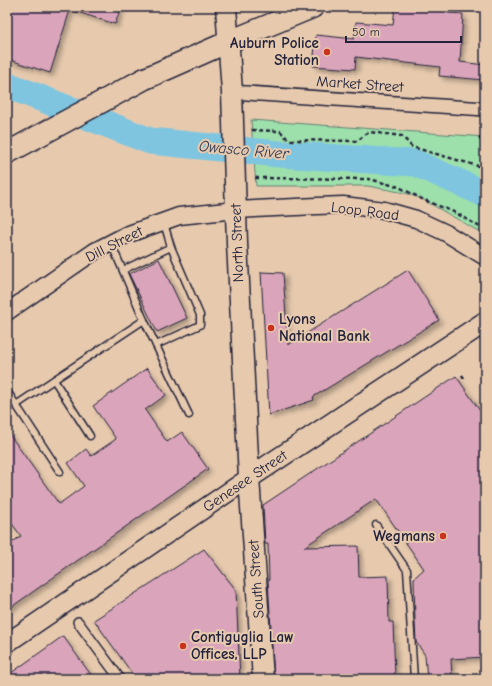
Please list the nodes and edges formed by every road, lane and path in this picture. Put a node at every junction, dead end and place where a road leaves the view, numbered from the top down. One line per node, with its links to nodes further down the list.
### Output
1 (226, 7): 3 (main road, North Street)
2 (313, 7): 3 (highway)
3 (228, 42): 4 (main road, North Street); 9 (highway)
4 (232, 92): 5 (street, Market Street); 12 (main road, North Street)
5 (485, 109)
6 (252, 130): 10 (path)
7 (479, 137): 8 (path)
8 (485, 148)
9 (7, 152)
10 (485, 168)
11 (255, 178): 14 (path)
12 (236, 210): 13 (street, Dill Street); 17 (street, Loop Road); 31 (main road, North Street)
13 (163, 222): 15 (street, Dill Street); 16 (lane)
14 (485, 230)
15 (111, 243): 18 (lane); 19 (street, Dill Street)
16 (171, 247): 18 (lane); 22 (lane)
17 (485, 257)
18 (123, 270): 20 (lane)
19 (7, 312)
20 (144, 320): 22 (lane); 24 (lane)
21 (485, 322): 31 (main road, Genesee Street)
22 (156, 345): 28 (lane)
23 (462, 375): 25 (path)
24 (54, 380): 27 (lane); 29 (lane)
25 (465, 380)
26 (7, 391): 27 (lane)
27 (16, 405): 30 (lane)
28 (189, 415)
29 (90, 436)
30 (60, 472)
31 (249, 478): 34 (main road, Genesee Street); 36 (main road, South Street)
32 (376, 525): 37 (lane)
33 (78, 622): 35 (street)
34 (7, 643)
35 (120, 679)
36 (263, 679)
37 (414, 679)

